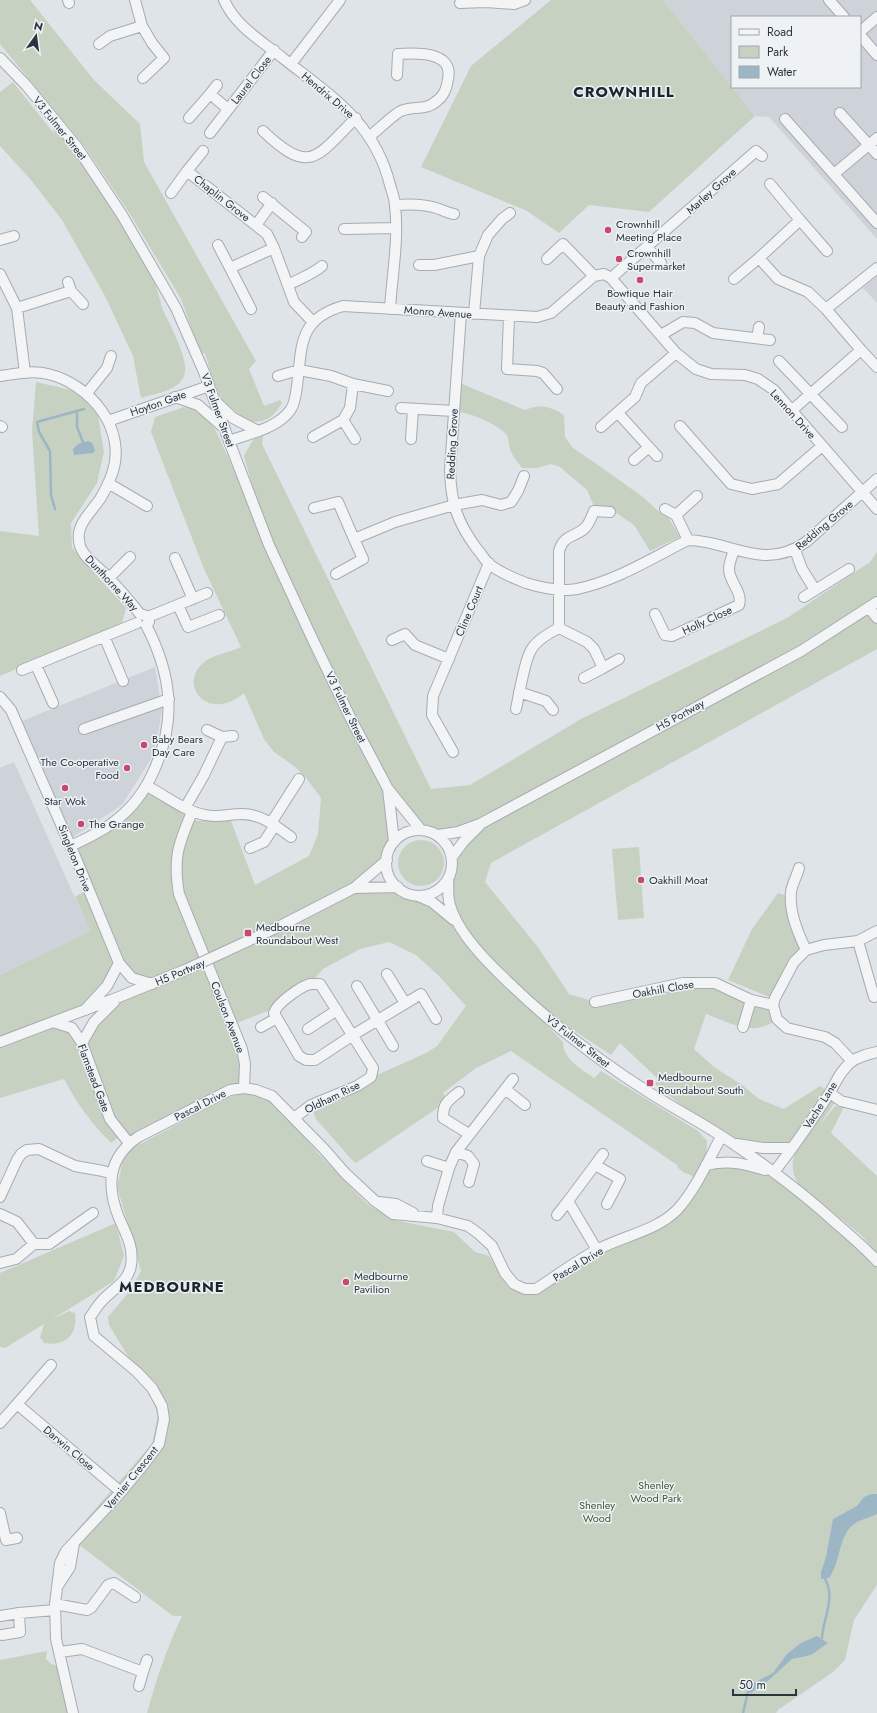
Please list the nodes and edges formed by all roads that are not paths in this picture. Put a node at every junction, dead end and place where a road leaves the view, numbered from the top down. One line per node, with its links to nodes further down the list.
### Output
1 (135, 0): 9 (street)
2 (224, 0): 13 (street, Hendrix Drive)
3 (340, 0): 16 (street)
4 (525, 0): 6 (street)
5 (829, 0): 7 (street)
6 (460, 3)
7 (843, 16)
8 (877, 17): 10 (street)
9 (142, 26): 12 (street); 18 (street)
10 (861, 31)
11 (861, 36): 14 (street)
12 (99, 44)
13 (274, 50): 16 (street, Hendrix Drive); 21 (street, Laurel Close)
14 (877, 55)
15 (0, 58): 90 (street, V3 Fulmer Street)
16 (291, 64): 24 (street, Hendrix Drive)
17 (397, 75): 28 (street)
18 (143, 78)
19 (217, 85): 20 (street)
20 (210, 94): 21 (street, Laurel Close); 23 (street)
21 (228, 109): 27 (street, Laurel Close)
22 (840, 113): 30 (street)
23 (189, 118)
24 (356, 118): 26 (street); 28 (street, Hendrix Drive)
25 (785, 119): 35 (street)
26 (263, 131)
27 (210, 133)
28 (370, 136): 40 (street, Hendrix Drive)
29 (877, 138): 30 (street)
30 (869, 145): 33 (street); 35 (street)
31 (756, 150): 52 (street, Marley Grove)
32 (203, 152): 34 (street, Chaplin Grove)
33 (877, 154)
34 (187, 172): 37 (street, Chaplin Grove); 45 (street, Chaplin Grove)
35 (834, 174): 44 (street)
36 (770, 184): 43 (street)
37 (171, 193)
38 (263, 197): 39 (street)
39 (272, 203): 45 (street, Chaplin Grove); 49 (street)
40 (395, 205): 41 (street); 46 (street, Hendrix Drive)
41 (454, 214)
42 (510, 214): 55 (street)
43 (800, 220): 54 (street); 56 (street)
44 (877, 223)
45 (256, 225): 53 (street, Chaplin Grove)
46 (396, 228): 47 (street); 69 (street, Hendrix Drive)
47 (344, 229)
48 (14, 236): 50 (street)
49 (302, 237)
50 (0, 240)
51 (218, 245): 61 (street)
52 (647, 247): 58 (street); 64 (street, Marley Grove)
53 (274, 248): 61 (street); 66 (street, Chaplin Grove)
54 (827, 251)
55 (479, 256): 59 (street); 73 (street)
56 (759, 258): 65 (street); 71 (street)
57 (547, 259): 64 (street, Lennon Drive)
58 (661, 263)
59 (419, 265)
60 (322, 266): 66 (street)
61 (230, 268): 70 (street)
62 (877, 268): 71 (street)
63 (0, 274): 68 (street)
64 (603, 276): 74 (street, Monro Avenue); 77 (street, Lennon Drive)
65 (734, 279)
66 (288, 285): 75 (street, Chaplin Grove)
67 (83, 304): 68 (street)
68 (17, 308): 86 (street)
69 (390, 308): 72 (street, Monro Avenue); 75 (street, Monro Avenue)
70 (251, 309)
71 (826, 310): 80 (street)
72 (461, 313): 73 (street, Monro Avenue); 99 (street, Redding Grove)
73 (474, 314): 74 (street, Monro Avenue)
74 (509, 316): 91 (street)
75 (313, 322): 85 (street, Monro Avenue)
76 (758, 327): 78 (street)
77 (660, 334): 78 (street); 81 (street, Lennon Drive)
78 (757, 338): 79 (street)
79 (770, 340)
80 (861, 350): 84 (street); 94 (street)
81 (676, 353): 100 (street, Lennon Drive); 101 (street)
82 (111, 356): 93 (street)
83 (779, 362): 94 (street)
84 (877, 367)
85 (299, 370): 88 (street); 89 (street); 108 (street, Monro Avenue)
86 (25, 373): 87 (street, Dunthorne Way); 93 (street, Dunthorne Way)
87 (0, 376)
88 (278, 376)
89 (353, 384): 92 (street); 102 (street)
90 (209, 386): 95 (street, Hoyton Gate); 96 (street, V3 Fulmer Street)
91 (557, 389)
92 (388, 391)
93 (87, 393): 103 (street, Dunthorne Way)
94 (811, 394): 100 (street); 107 (street)
95 (175, 397): 103 (street, Hoyton Gate); 105 (street)
96 (214, 400): 105 (street, V3 Fulmer Street); 108 (street)
97 (401, 408): 98 (street)
98 (413, 409): 99 (street); 111 (street)
99 (454, 411): 122 (street, Redding Grove)
100 (791, 411): 113 (street, Lennon Drive)
101 (618, 413): 106 (street); 114 (street)
102 (343, 420): 109 (street); 110 (street)
103 (108, 421): 119 (street, Dunthorne Way)
104 (680, 426): 113 (street)
105 (224, 427): 112 (street, V3 Fulmer Street)
106 (601, 427)
107 (842, 427)
108 (258, 431): 112 (street, Monro Avenue)
109 (313, 437)
110 (355, 439)
111 (412, 439)
112 (229, 441): 173 (street, V3 Fulmer Street)
113 (822, 446): 120 (street, Lennon Drive)
114 (649, 447): 115 (street); 116 (street)
115 (656, 456)
116 (634, 460)
117 (524, 476): 122 (street)
118 (877, 479): 120 (street, Redding Grove)
119 (108, 483): 123 (street); 138 (street, Dunthorne Way)
120 (863, 492): 126 (street, Lennon Drive); 132 (street, Redding Grove)
121 (698, 496): 128 (street)
122 (454, 505): 129 (street); 135 (street, Redding Grove)
123 (147, 506)
124 (314, 508): 129 (street)
125 (665, 509): 128 (street)
126 (877, 509)
127 (610, 512): 139 (street)
128 (676, 515): 130 (street)
129 (354, 539): 137 (street)
130 (688, 540): 131 (street, Redding Grove); 139 (street, Redding Grove)
131 (734, 550): 132 (street, Redding Grove); 146 (street, Holly Close)
132 (795, 550): 140 (street)
133 (130, 557): 138 (street)
134 (175, 558): 143 (street)
135 (488, 564): 139 (street, Redding Grove); 153 (street, Cline Court)
136 (850, 569): 140 (street)
137 (336, 574)
138 (109, 578): 149 (street, Dunthorne Way)
139 (558, 590): 150 (street)
140 (816, 590): 142 (street)
141 (207, 593): 143 (street)
142 (804, 597)
143 (193, 599): 144 (street)
144 (178, 605): 147 (street); 149 (street)
145 (873, 605): 148 (street); 176 (street, H5 Portway)
146 (655, 614)
147 (219, 615)
148 (877, 618)
149 (143, 620): 151 (street); 162 (street, Dunthorne Way)
150 (559, 628): 156 (street); 160 (street)
151 (104, 636): 155 (street); 159 (street)
152 (392, 640): 153 (street)
153 (448, 659): 170 (street, Cline Court)
154 (619, 659): 156 (street)
155 (36, 665): 157 (street); 163 (street)
156 (603, 668): 158 (street)
157 (22, 670)
158 (584, 678)
159 (123, 681)
160 (519, 692): 164 (street); 165 (street)
161 (0, 697): 181 (street, Singleton Drive)
162 (169, 699): 166 (street); 172 (street, Dunthorne Way)
163 (53, 703)
164 (516, 710)
165 (553, 710)
166 (84, 730)
167 (207, 730): 169 (street)
168 (233, 736): 169 (street)
169 (222, 738): 174 (street, Coulson Avenue)
170 (453, 752)
171 (299, 779): 175 (street)
172 (148, 786): 174 (street); 181 (street, Dunthorne Way)
173 (388, 789): 177 (street, V3 Fulmer Street); 180 (street, V3 Fulmer Street)
174 (188, 810): 175 (street); 220 (street, Coulson Avenue)
175 (273, 824): 179 (street); 182 (street)
176 (480, 824): 178 (street, H5 Portway); 183 (street, H5 Portway)
177 (422, 830): 178 (street); 180 (street)
178 (438, 835): 183 (street)
179 (291, 837)
180 (394, 842): 184 (street)
181 (71, 846): 194 (street, Singleton Drive)
182 (250, 848)
183 (452, 857): 186 (street)
184 (387, 860): 187 (street); 188 (street, H5 Portway)
185 (799, 868): 193 (street)
186 (448, 878): 189 (street); 190 (street, V3 Fulmer Street)
187 (398, 887): 188 (street, H5 Portway); 189 (street)
188 (354, 888): 196 (street, H5 Portway, bridge)
189 (417, 895): 190 (street, V3 Fulmer Street)
190 (456, 921): 228 (street, V3 Fulmer Street)
191 (877, 931): 192 (street)
192 (858, 941): 193 (street); 199 (street)
193 (806, 950): 203 (street)
194 (119, 963): 196 (street, Singleton Drive); 205 (street)
195 (387, 974): 202 (street)
196 (152, 984): 198 (street, H5 Portway)
197 (357, 986): 208 (street)
198 (119, 997): 205 (street, H5 Portway); 215 (street)
199 (874, 997)
200 (752, 1000): 201 (street, Oakhill Close); 203 (street, Oakhill Close); 211 (street)
201 (595, 1002)
202 (405, 1003): 207 (street); 208 (street)
203 (773, 1005): 218 (street)
204 (337, 1010): 206 (street, Oldham Rise); 212 (street); 213 (street, Oldham Rise)
205 (84, 1011): 209 (street, H5 Portway)
206 (277, 1018): 210 (street); 213 (street)
207 (436, 1019)
208 (377, 1020): 213 (street); 216 (street)
209 (54, 1022): 214 (street, H5 Portway); 215 (street, Flamstead Gate)
210 (261, 1027)
211 (743, 1027)
212 (308, 1029)
213 (354, 1035): 226 (street, Oldham Rise)
214 (0, 1042)
215 (82, 1043): 229 (street, Flamstead Gate)
216 (393, 1046)
217 (877, 1052): 218 (street, Vache Lane)
218 (852, 1061): 223 (street, Vache Lane)
219 (513, 1079): 221 (street)
220 (244, 1088): 226 (street, Pascal Drive); 229 (street, Pascal Drive)
221 (505, 1090): 224 (street); 227 (street)
222 (459, 1092): 227 (street)
223 (830, 1093): 225 (street); 231 (street, Vache Lane)
224 (525, 1105)
225 (877, 1110)
226 (294, 1118): 247 (street, Pascal Drive)
227 (469, 1134): 232 (street)
228 (721, 1137): 230 (street, V3 Fulmer Street); 236 (street, Pascal Drive)
229 (129, 1143): 239 (street, Vernier Crescent)
230 (733, 1144): 231 (street); 238 (street)
231 (792, 1148): 238 (street, Vache Lane)
232 (456, 1152): 237 (street); 240 (street)
233 (603, 1154): 235 (street)
234 (427, 1161): 237 (street)
235 (595, 1165): 242 (street); 243 (street)
236 (706, 1165): 238 (street); 249 (street, Pascal Drive)
237 (449, 1168): 247 (street)
238 (774, 1172): 250 (street)
239 (112, 1174): 241 (street); 255 (street, Vernier Crescent)
240 (469, 1182)
241 (0, 1198)
242 (568, 1201): 246 (street); 249 (street)
243 (607, 1204)
244 (93, 1213): 248 (street)
245 (0, 1214): 248 (street)
246 (557, 1215)
247 (437, 1218): 249 (street, Pascal Drive)
248 (34, 1244): 251 (street)
249 (596, 1250)
250 (877, 1261)
251 (0, 1263)
252 (51, 1365): 253 (street)
253 (17, 1404): 254 (street); 255 (street, Darwin Close)
254 (0, 1423)
255 (121, 1492): 260 (street, Vernier Crescent)
256 (0, 1513): 258 (street)
257 (17, 1538): 258 (street)
258 (3, 1540)
259 (134, 1597): 260 (street)
260 (55, 1607): 261 (street); 264 (street, Vernier Crescent)
261 (19, 1613): 262 (street); 263 (street)
262 (0, 1616)
263 (2, 1635)
264 (60, 1652): 266 (street); 268 (street, Vernier Crescent)
265 (147, 1660): 266 (street)
266 (143, 1672): 267 (street)
267 (139, 1686)
268 (72, 1713)

